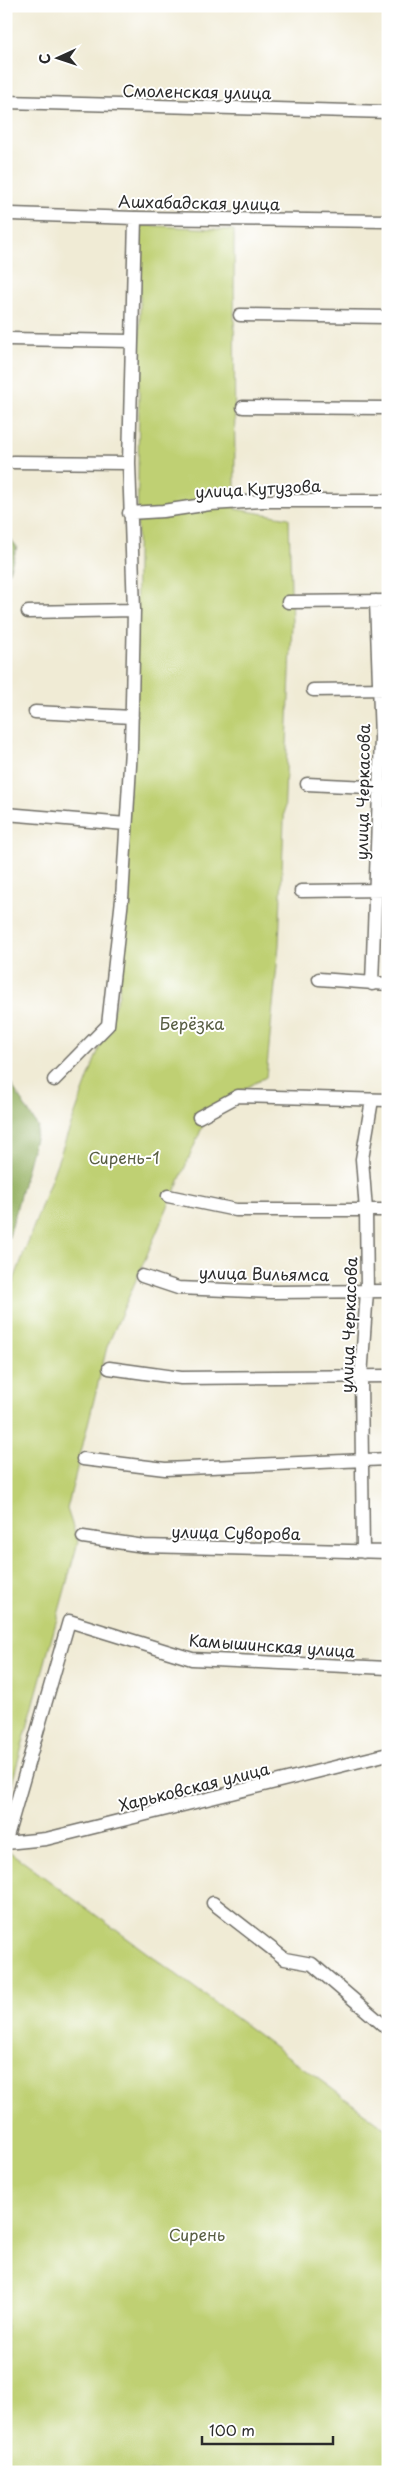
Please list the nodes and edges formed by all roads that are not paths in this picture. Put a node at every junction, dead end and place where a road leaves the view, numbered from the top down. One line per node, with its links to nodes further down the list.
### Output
1 (6, 102): 2 (street, Смоленская улица)
2 (388, 112)
3 (10, 214): 4 (street, Ашхабадская улица)
4 (135, 218): 5 (street, Ашхабадская улица); 9 (street)
5 (388, 221)
6 (240, 315): 7 (street)
7 (388, 317)
8 (9, 338): 9 (street)
9 (132, 341): 13 (street)
10 (243, 407): 11 (street)
11 (388, 408)
12 (13, 462): 13 (street)
13 (129, 463): 15 (street)
14 (388, 501): 15 (street, улица Кутузова)
15 (129, 513): 18 (street)
16 (382, 601): 17 (street); 20 (street, улица Черкасова)
17 (288, 602)
18 (134, 610): 19 (street); 23 (street)
19 (28, 612)
20 (384, 689): 21 (street); 25 (street, улица Черкасова)
21 (313, 690)
22 (35, 712): 23 (street)
23 (132, 716): 27 (street)
24 (307, 784): 25 (street)
25 (383, 788): 29 (street, улица Черкасова)
26 (6, 814): 27 (street)
27 (126, 824): 33 (street)
28 (301, 890): 29 (street)
29 (382, 890): 31 (street, улица Черкасова)
30 (319, 980): 31 (street)
31 (372, 984): 32 (street)
32 (388, 984)
33 (54, 1080)
34 (372, 1100): 35 (street); 36 (street); 38 (street, улица Черкасова)
35 (388, 1100)
36 (199, 1117)
37 (168, 1196): 38 (street)
38 (366, 1210): 39 (street); 41 (street, улица Черкасова)
39 (388, 1210)
40 (142, 1276): 41 (street, улица Вильямса)
41 (367, 1291): 42 (street, улица Вильямса); 45 (street, улица Черкасова)
42 (388, 1291)
43 (109, 1368): 45 (street)
44 (388, 1376): 45 (street)
45 (361, 1377): 46 (street, улица Черкасова)
46 (362, 1458): 47 (street); 48 (street); 50 (street, улица Черкасова)
47 (83, 1459)
48 (388, 1459)
49 (84, 1537): 50 (street, улица Суворова)
50 (362, 1552): 51 (street, улица Суворова)
51 (388, 1552)
52 (388, 1668): 54 (street, Камышинская улица)
53 (388, 1754): 55 (street, Харьковская улица)
54 (6, 1840)
55 (6, 1844)
56 (213, 1903): 57 (street)
57 (388, 2029)

